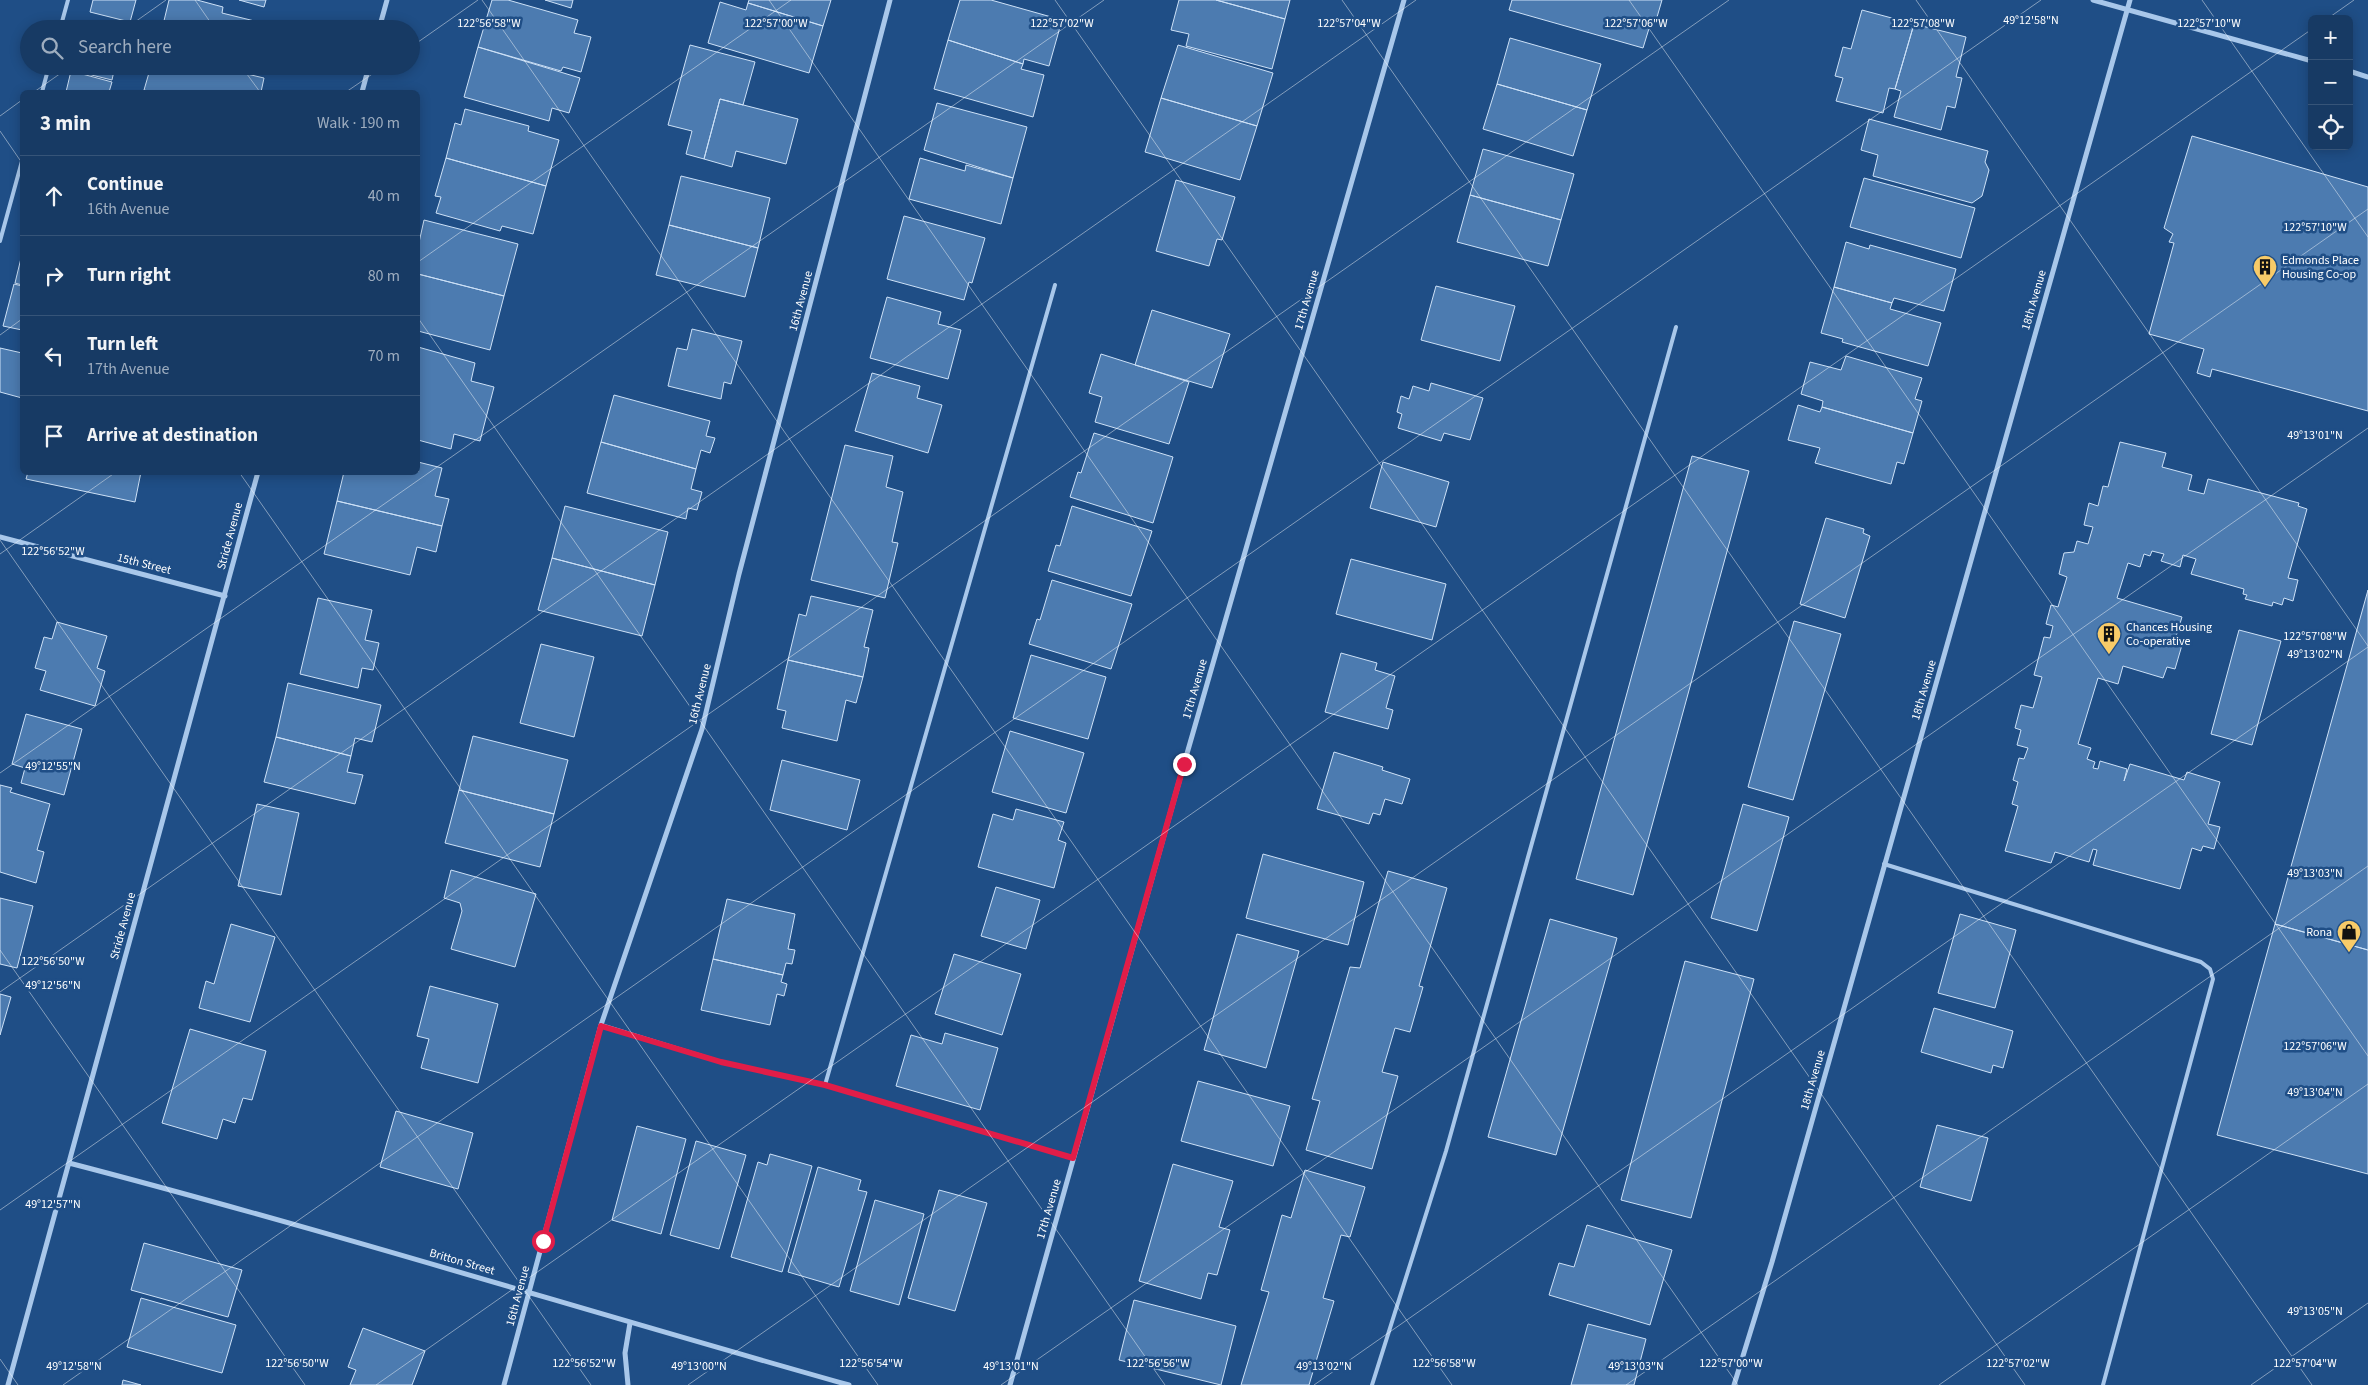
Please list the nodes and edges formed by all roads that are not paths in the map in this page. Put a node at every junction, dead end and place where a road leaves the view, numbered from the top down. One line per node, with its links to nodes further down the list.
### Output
1 (68, 0): 8 (lane)
2 (387, 0): 9 (street)
3 (890, 0): 25 (street, 16th Avenue)
4 (1404, 0): 27 (street, 17th Avenue)
5 (2094, 0): 7 (street)
6 (2130, 0): 7 (street, 18th Avenue)
7 (2128, 10): 10 (street); 24 (street, 18th Avenue)
8 (62, 20)
9 (381, 20)
10 (2308, 60)
11 (2353, 72): 14 (street)
12 (47, 75): 15 (lane)
13 (367, 75): 16 (street)
14 (2368, 77)
15 (43, 90)
16 (363, 90)
17 (20, 168): 18 (lane)
18 (0, 242)
19 (1055, 285): 26 (lane)
20 (1676, 327): 36 (lane)
21 (257, 475): 23 (street, Stride Avenue)
22 (0, 537): 23 (street, 15th Street)
23 (225, 596): 28 (street, Stride Avenue)
24 (1884, 864): 37 (street, 18th Avenue); 38 (lane)
25 (601, 1026): 26 (lane); 29 (street, 16th Avenue)
26 (825, 1085): 27 (lane)
27 (1073, 1158): 35 (street, 17th Avenue)
28 (68, 1163): 29 (street, Britton Street); 31 (street, Stride Avenue)
29 (530, 1292): 30 (street, Britton Street); 32 (street, 16th Avenue)
30 (630, 1323): 33 (street); 34 (street, Britton Street)
31 (8, 1385)
32 (504, 1385)
33 (628, 1385)
34 (849, 1385)
35 (1010, 1385)
36 (1372, 1385)
37 (1734, 1385)
38 (2103, 1385)

